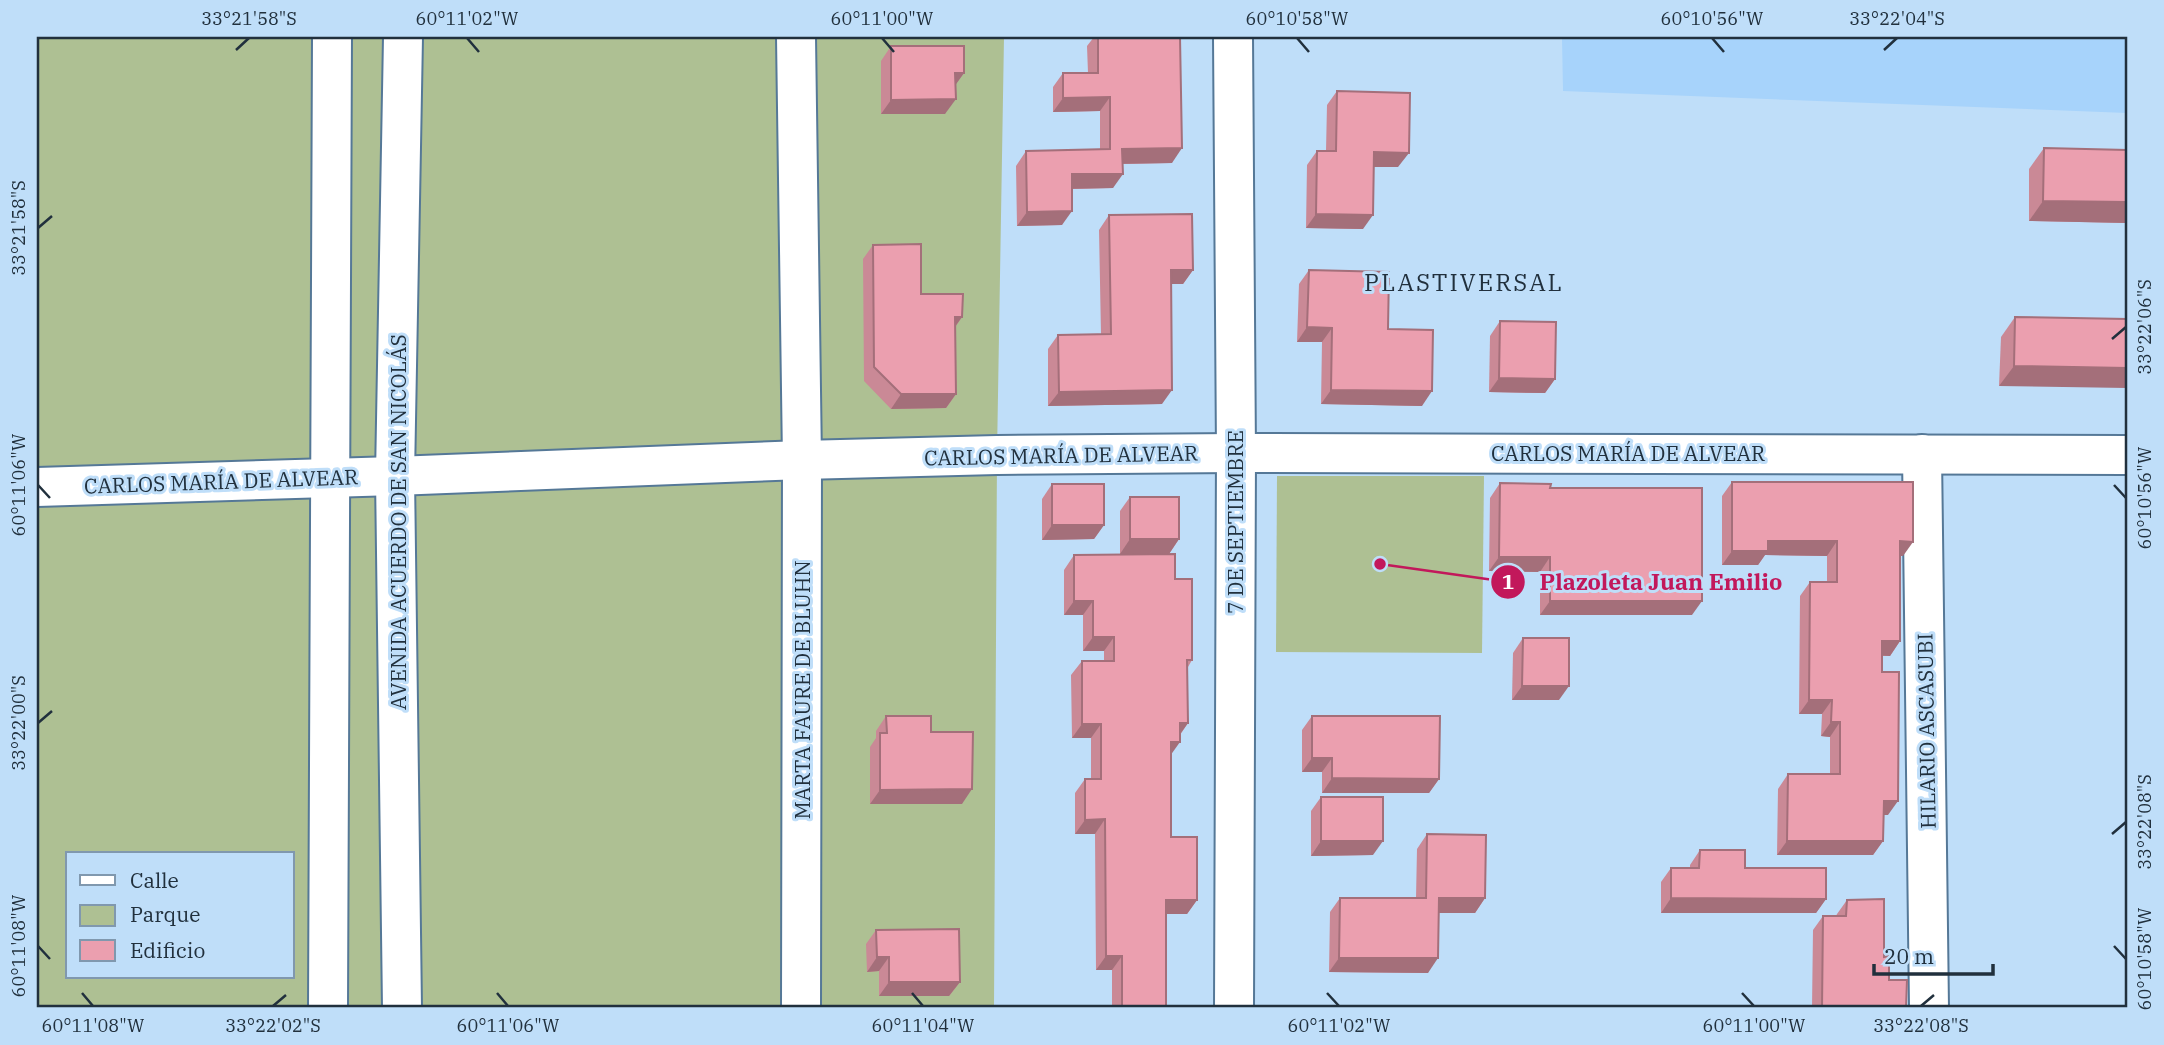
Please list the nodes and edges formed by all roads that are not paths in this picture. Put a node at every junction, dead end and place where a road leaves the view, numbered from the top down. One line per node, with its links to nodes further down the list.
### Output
1 (332, 37): 10 (street)
2 (402, 37): 9 (street, AVENIDA ACUERDO DE SAN NICOLÁS)
3 (796, 37): 8 (street, MARTA FAURE DE BLUHN)
4 (1233, 37): 5 (street, 7 DE SEPTIEMBRE)
5 (1236, 453): 6 (street, CARLOS MARÍA DE ALVEAR); 8 (street, CARLOS MARÍA DE ALVEAR); 15 (street, 7 DE SEPTIEMBRE)
6 (1922, 454): 7 (street, CARLOS MARÍA DE ALVEAR); 16 (street, HILARIO ASCASUBI)
7 (2127, 454)
8 (802, 460): 9 (street, CARLOS MARÍA DE ALVEAR); 14 (street, MARTA FAURE DE BLUHN)
9 (396, 476): 10 (street, CARLOS MARÍA DE ALVEAR); 13 (street, AVENIDA ACUERDO DE SAN NICOLÁS)
10 (329, 478): 11 (street, CARLOS MARÍA DE ALVEAR); 12 (street)
11 (37, 487)
12 (328, 1008)
13 (402, 1008)
14 (801, 1008)
15 (1234, 1008)
16 (1930, 1008)

